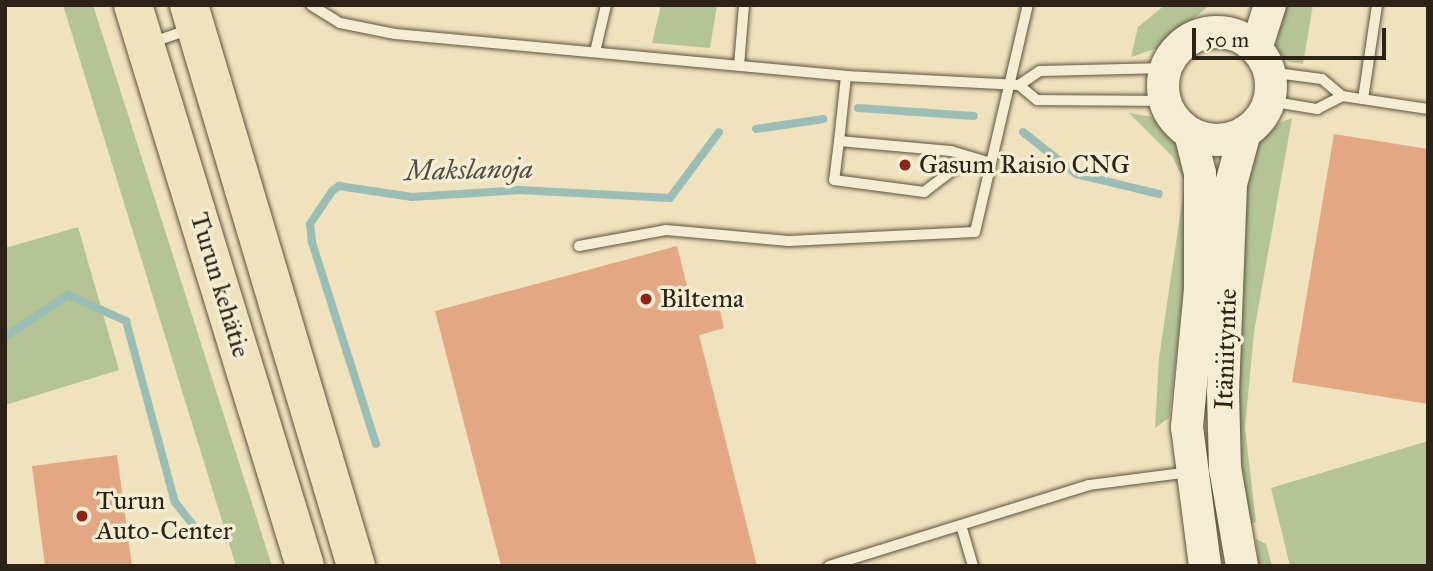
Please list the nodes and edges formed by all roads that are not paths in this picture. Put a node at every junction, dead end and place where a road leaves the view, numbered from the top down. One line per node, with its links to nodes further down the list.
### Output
1 (133, 5): 11 (highway, Turun kehätie)
2 (311, 5): 12 (lane)
3 (606, 5): 12 (lane)
4 (744, 5): 13 (lane)
5 (1028, 5): 17 (lane)
6 (1225, 5): 10 (street)
7 (1270, 5): 15 (street)
8 (1377, 5): 20 (lane)
9 (192, 16): 11 (lane); 33 (highway, Turun kehätie)
10 (1205, 33): 14 (street); 15 (street)
11 (144, 45): 32 (highway, Turun kehätie)
12 (595, 52): 13 (lane)
13 (739, 66): 16 (lane)
14 (1167, 68): 18 (lane); 21 (street)
15 (1265, 74): 19 (lane); 19 (lane); 23 (street)
16 (846, 76): 17 (lane); 25 (lane)
17 (1006, 84): 18 (lane); 27 (lane)
18 (1019, 85): 21 (lane)
19 (1342, 96): 20 (lane)
20 (1363, 99): 22 (lane)
21 (1166, 101): 24 (street)
22 (1428, 109)
23 (1245, 132): 24 (street); 29 (street, Itäniityntie)
24 (1191, 133): 30 (street, Itäniityntie)
25 (839, 141): 26 (lane); 26 (lane)
26 (966, 160): 27 (lane)
27 (988, 162): 28 (lane)
28 (579, 246)
29 (1225, 468): 30 (lane); 37 (street, Itäniityntie)
30 (1189, 472): 31 (lane); 36 (street, Itäniityntie)
31 (961, 525): 34 (lane); 35 (lane)
32 (305, 566)
33 (356, 566)
34 (829, 566)
35 (973, 566)
36 (1205, 566)
37 (1242, 566)

